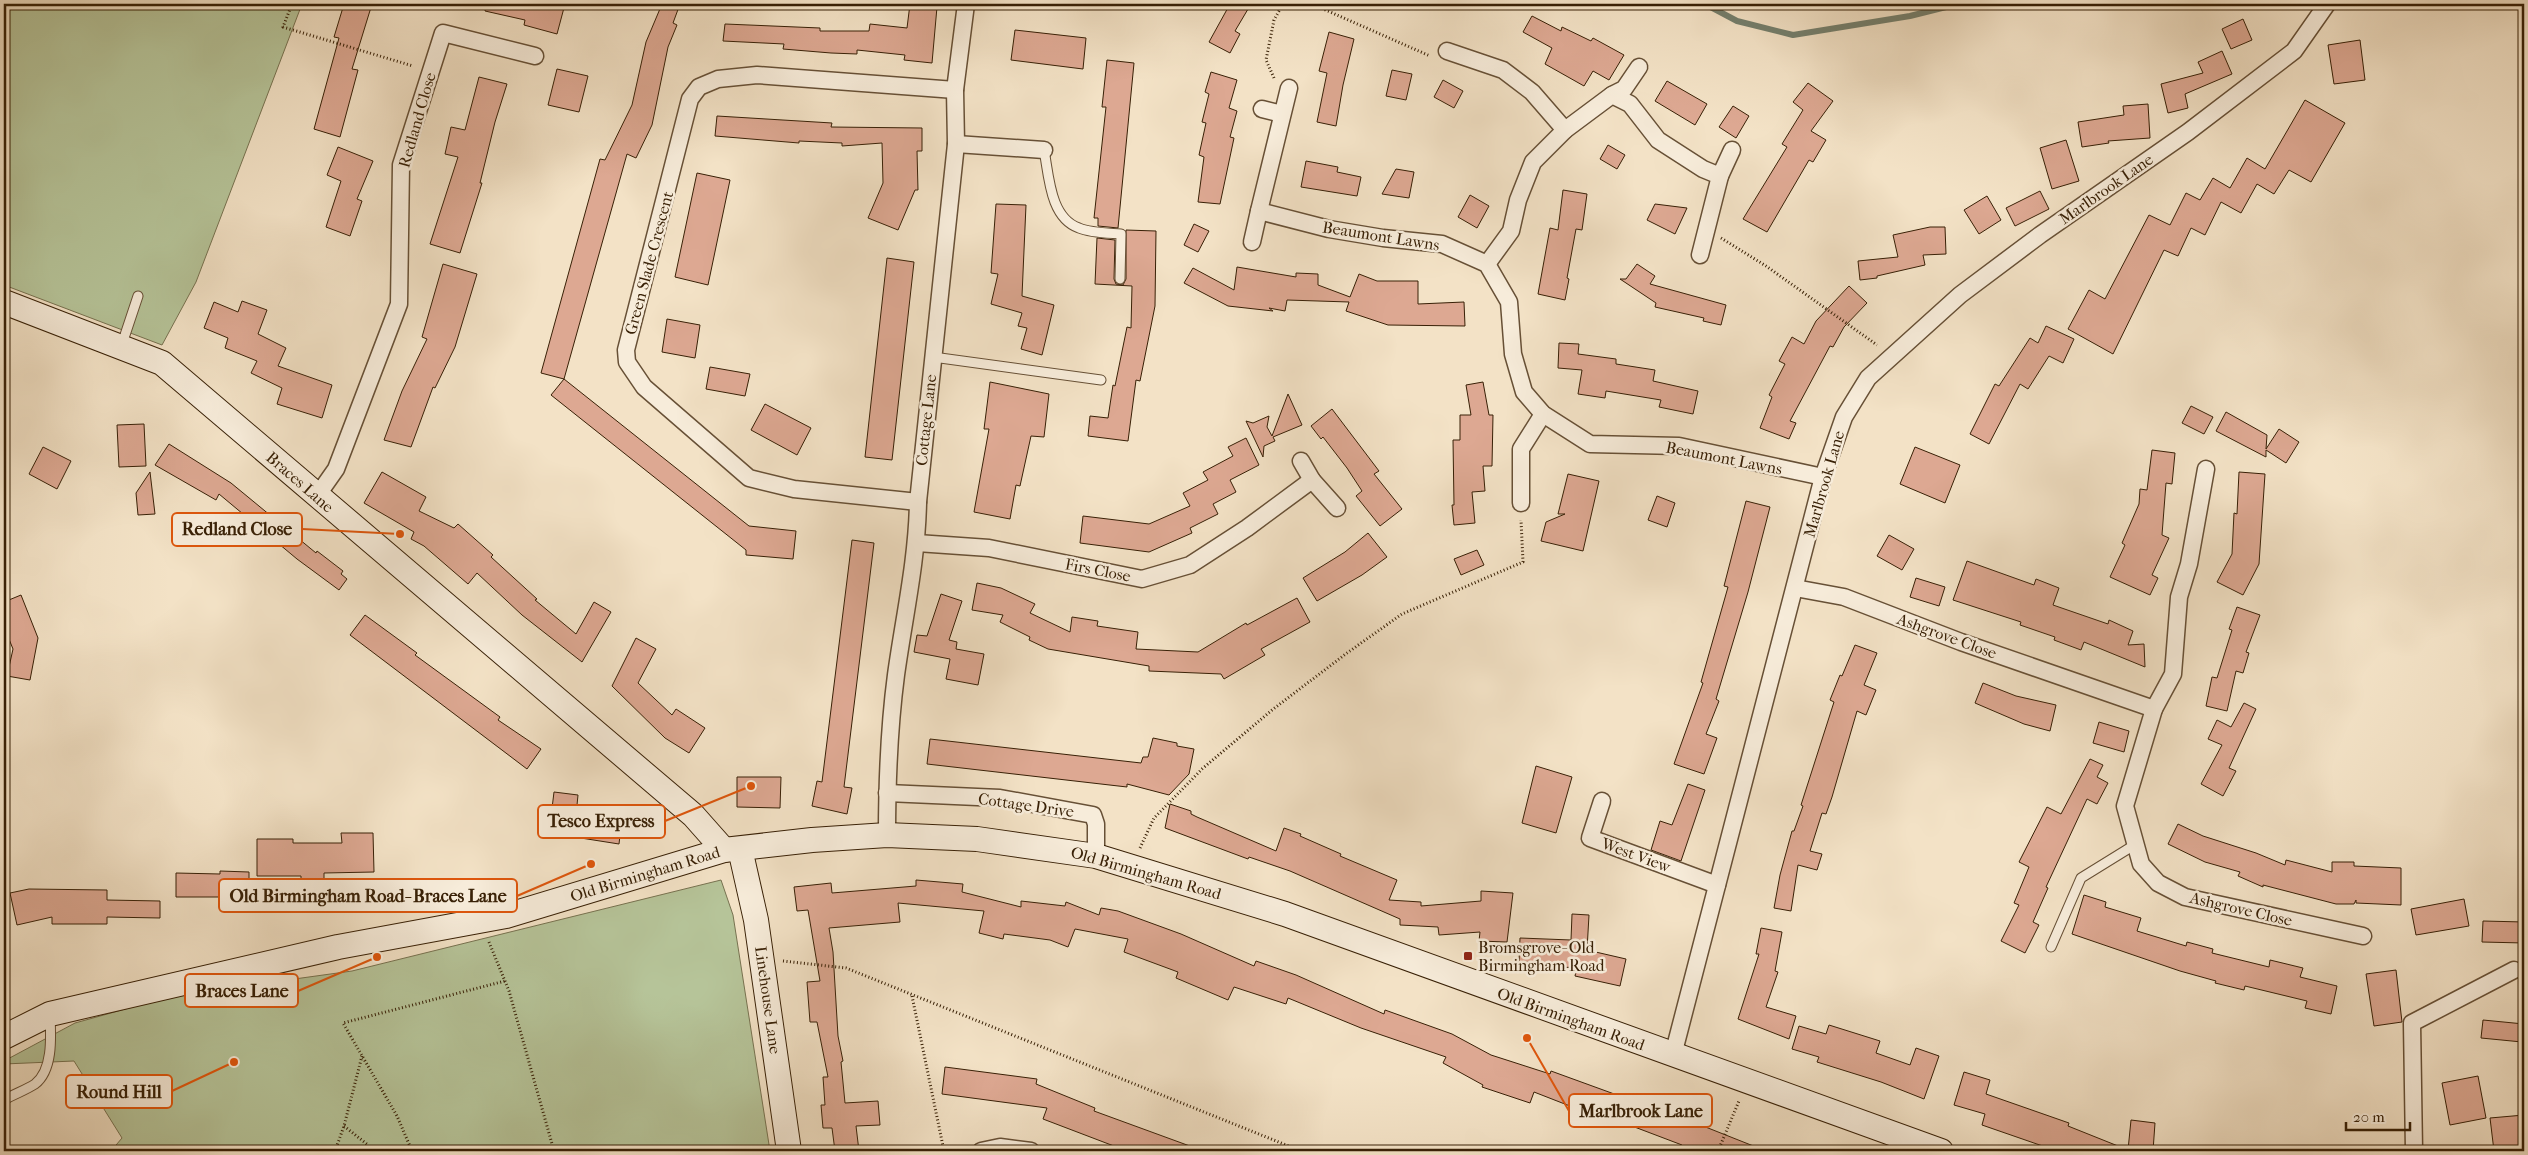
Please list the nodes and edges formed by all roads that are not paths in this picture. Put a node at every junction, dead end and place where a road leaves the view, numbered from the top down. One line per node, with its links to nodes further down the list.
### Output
1 (966, 4): 7 (street, Cottage Lane)
2 (2327, 4): 29 (street, Marlbrook Lane)
3 (1446, 51): 11 (street)
4 (535, 56): 31 (street, Redland Close)
5 (1639, 67): 8 (street)
6 (1289, 88): 10 (street)
7 (954, 90): 12 (street, Cottage Lane); 32 (street, Green Slade Crescent)
8 (1612, 95): 11 (street); 15 (street)
9 (1262, 109): 10 (street)
10 (1282, 114): 16 (street)
11 (1565, 130): 19 (street)
12 (956, 144): 13 (street); 24 (street, Cottage Lane)
13 (1044, 150): 20 (lane)
14 (1732, 150): 15 (street)
15 (1720, 176): 18 (street)
16 (1260, 211): 17 (street); 19 (street, Beaumont Lawns)
17 (1252, 242)
18 (1700, 255)
19 (1487, 264): 26 (street, Beaumont Lawns)
20 (1120, 279)
21 (138, 296): 23 (lane)
22 (4, 302): 23 (main road, Braces Lane)
23 (121, 347): 31 (main road, Braces Lane)
24 (933, 357): 25 (lane); 32 (street, Cottage Lane)
25 (1101, 380)
26 (1543, 414): 29 (street, Beaumont Lawns); 33 (street)
27 (1301, 461): 30 (street)
28 (2206, 469): 37 (street, Ashgrove Close)
29 (1823, 477): 36 (street, Marlbrook Lane)
30 (1312, 480): 34 (street); 35 (street, Firs Close)
31 (316, 496): 42 (main road, Braces Lane)
32 (918, 502): 35 (street, Cottage Lane)
33 (1521, 502)
34 (1337, 508)
35 (918, 543): 38 (street, Cottage Lane)
36 (1795, 588): 37 (street, Ashgrove Close); 44 (street, Marlbrook Lane)
37 (2154, 709): 41 (street, Ashgrove Close)
38 (887, 793): 40 (street, Cottage Lane); 43 (street, Cottage Drive)
39 (1602, 801): 44 (street, West View)
40 (887, 835): 42 (main road, Old Birmingham Road); 43 (main road, Old Birmingham Road)
41 (2136, 844): 45 (street, Ashgrove Close); 46 (lane)
42 (732, 850): 48 (main road, Old Birmingham Road); 52 (main road, Linehouse Lane)
43 (1096, 856): 50 (main road, Old Birmingham Road)
44 (1717, 885): 50 (street, Marlbrook Lane)
45 (2363, 936)
46 (2052, 947)
47 (2514, 970): 56 (street)
48 (50, 1014): 49 (main road, Old Birmingham Road); 51 (lane)
49 (4, 1037)
50 (1673, 1055): 55 (main road, Old Birmingham Road)
51 (4, 1100)
52 (789, 1151)
53 (981, 1151): 54 (street)
54 (1031, 1151)
55 (1941, 1151)
56 (2414, 1151)

